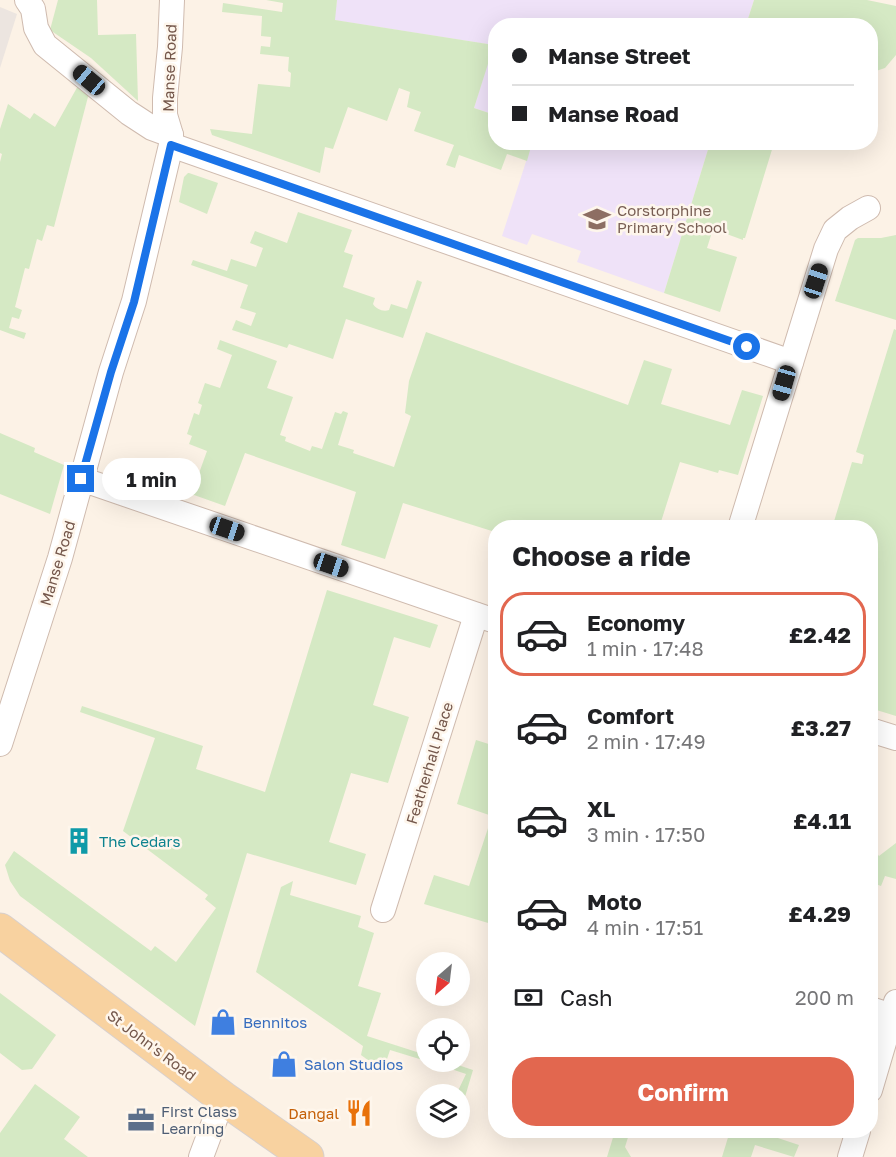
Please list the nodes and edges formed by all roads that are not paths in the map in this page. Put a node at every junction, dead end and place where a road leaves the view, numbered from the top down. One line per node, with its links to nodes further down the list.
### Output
1 (27, 0): 3 (street, Manse Road)
2 (172, 0): 3 (street, Manse Road)
3 (171, 140): 5 (street); 6 (street, Manse Road)
4 (868, 208): 5 (street)
5 (790, 362): 7 (street)
6 (81, 479): 8 (street); 11 (street, Manse Road)
7 (742, 520)
8 (485, 618): 12 (street, Featherhall Place)
9 (878, 732): 10 (street)
10 (896, 738)
11 (0, 744)
12 (383, 910)
13 (0, 930): 17 (main road, St John's Road)
14 (886, 1009): 15 (street)
15 (890, 1045): 16 (street)
16 (878, 1072)
17 (223, 1098): 19 (street); 20 (main road, St John's Road)
18 (856, 1138): 21 (street)
19 (201, 1157)
20 (307, 1157)
21 (850, 1157)

